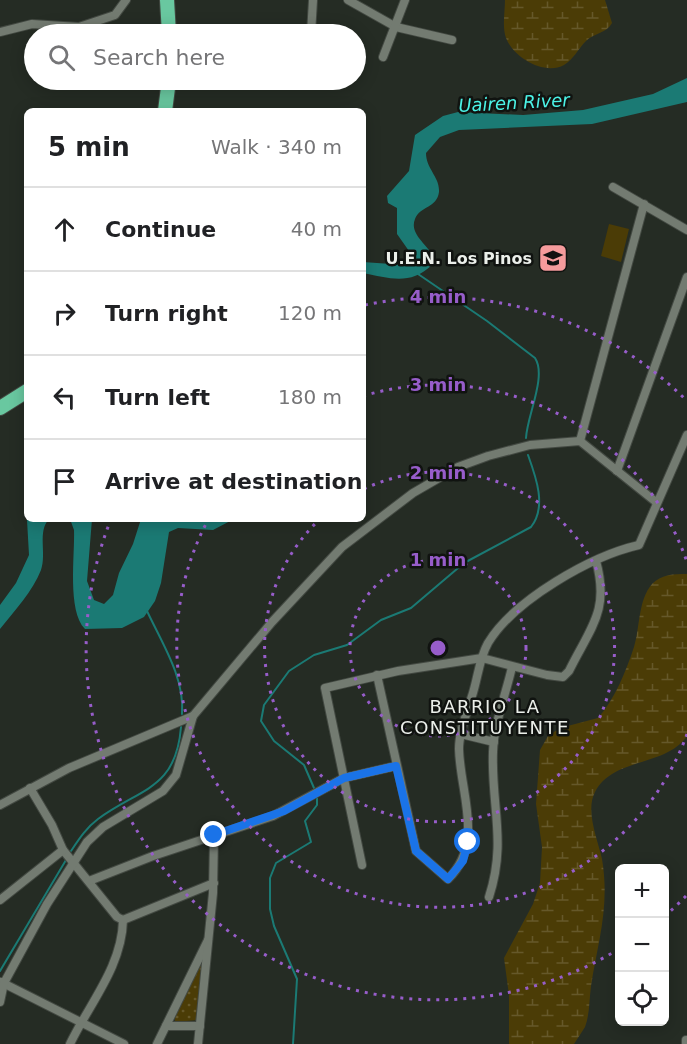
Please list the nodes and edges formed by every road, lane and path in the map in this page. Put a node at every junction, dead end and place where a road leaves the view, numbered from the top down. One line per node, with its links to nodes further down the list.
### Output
1 (126, 0): 6 (street)
2 (167, 0): 7 (highway)
3 (313, 0): 8 (street)
4 (348, 0): 10 (street)
5 (405, 0): 10 (street)
6 (88, 24)
7 (168, 24)
8 (312, 24)
9 (24, 25): 11 (street)
10 (394, 26): 12 (street); 13 (street)
11 (0, 32)
12 (452, 40)
13 (383, 57)
14 (168, 90): 15 (highway)
15 (165, 108)
16 (613, 187): 17 (street)
17 (644, 204): 18 (street); 23 (street)
18 (687, 230)
19 (687, 277): 24 (street)
20 (24, 393): 21 (highway)
21 (0, 408)
22 (687, 435): 25 (street)
23 (580, 441): 24 (street); 30 (street)
24 (617, 471): 25 (street)
25 (656, 502): 26 (street)
26 (596, 561): 27 (street); 28 (street)
27 (482, 658): 28 (street); 29 (street); 31 (street)
28 (512, 667): 32 (street)
29 (377, 675): 33 (street); 34 (street)
30 (193, 716): 35 (street); 39 (street)
31 (461, 734): 32 (street); 33 (street)
32 (494, 742): 43 (street)
33 (396, 766): 34 (street)
34 (344, 778): 37 (street); 40 (street)
35 (30, 788): 36 (street); 38 (street)
36 (0, 805)
37 (214, 835): 41 (street); 42 (street)
38 (63, 850): 39 (street); 44 (street)
39 (74, 862): 41 (street); 47 (street)
40 (362, 866)
41 (88, 881): 45 (street)
42 (214, 883): 45 (street); 46 (street)
43 (489, 897)
44 (0, 900)
45 (123, 920): 49 (street)
46 (210, 936): 50 (street); 51 (street)
47 (2, 982): 48 (street); 49 (street)
48 (0, 1002)
49 (81, 1022): 52 (street); 53 (street)
50 (166, 1026): 51 (street); 54 (street)
51 (200, 1026): 55 (street)
52 (70, 1044)
53 (124, 1044)
54 (158, 1044)
55 (198, 1044)

